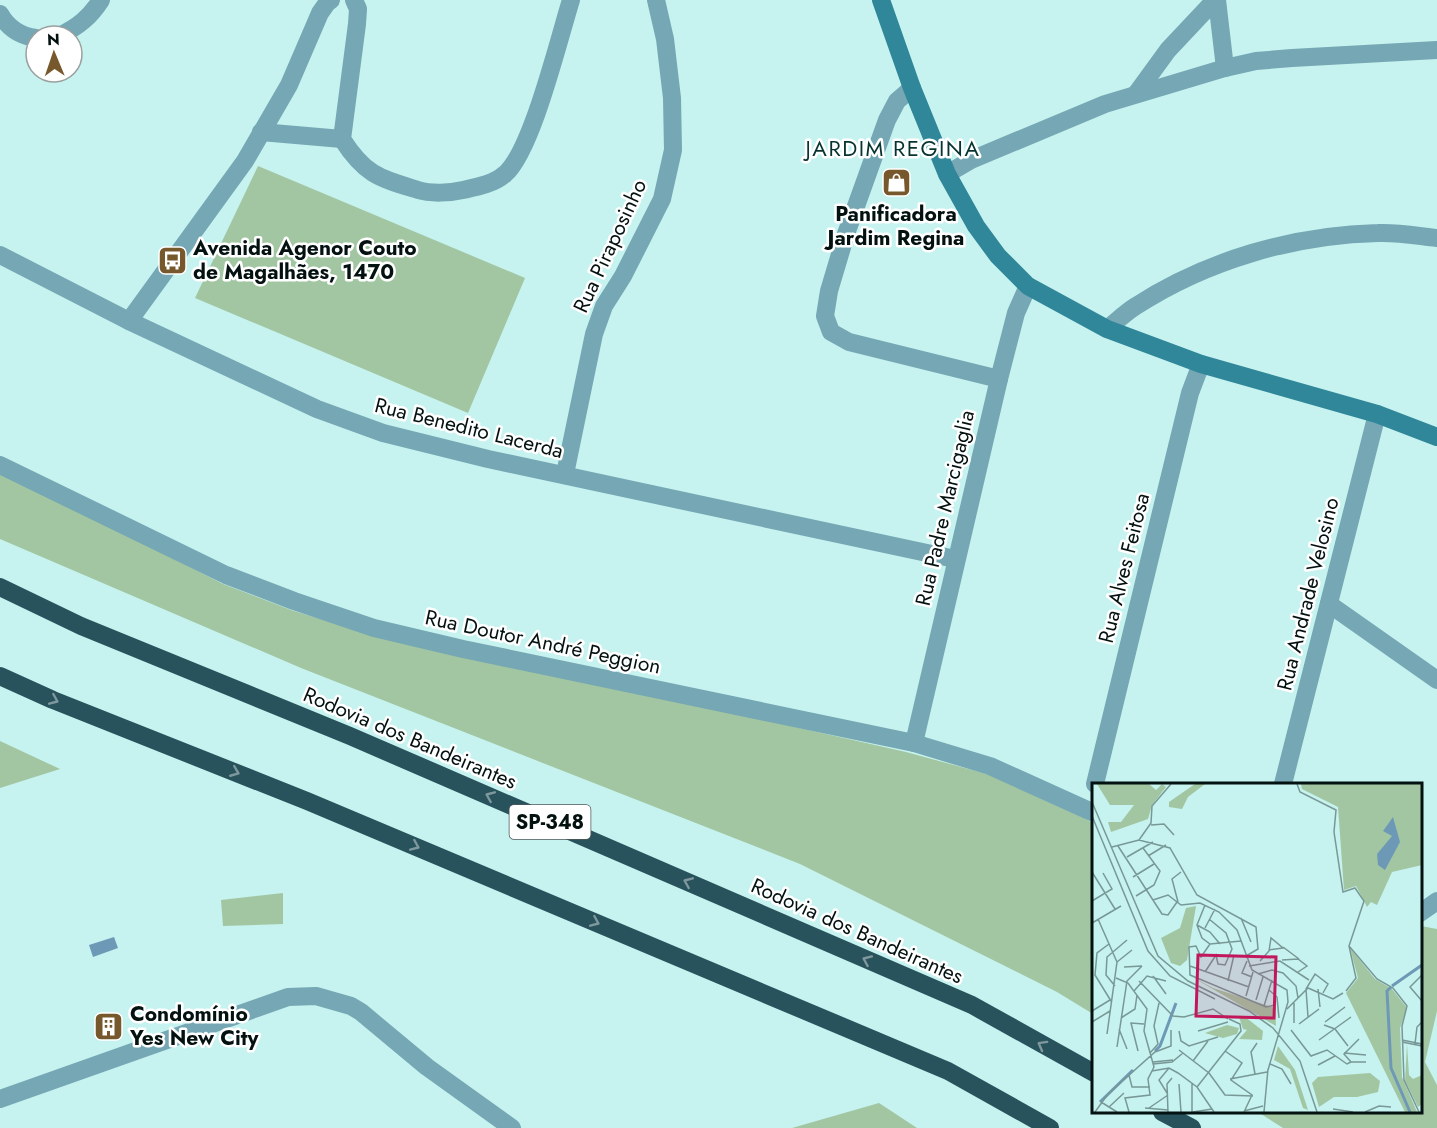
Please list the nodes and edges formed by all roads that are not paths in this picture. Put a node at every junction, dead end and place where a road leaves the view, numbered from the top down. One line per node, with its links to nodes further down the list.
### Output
1 (101, 0): 9 (street)
2 (331, 0): 15 (street)
3 (354, 0): 16 (street)
4 (571, 0): 16 (street)
5 (656, 0): 28 (street, Rua Piraposinho)
6 (881, 0): 13 (street)
7 (1216, 0): 12 (street); 14 (street)
8 (0, 14): 10 (street)
9 (80, 24)
10 (24, 35)
11 (1437, 50): 12 (street)
12 (1225, 68): 14 (street)
13 (912, 88): 17 (street); 24 (street)
14 (1136, 94): 17 (street)
15 (261, 132): 16 (street); 21 (street)
16 (342, 139)
17 (947, 174): 20 (street)
18 (1437, 238): 22 (street)
19 (0, 255): 21 (street, Rua Benedito Lacerda)
20 (1028, 286): 22 (street); 24 (street, Rua Padre Marcigaglia)
21 (129, 321): 28 (street, Rua Benedito Lacerda)
22 (1107, 329): 23 (street)
23 (1201, 364): 25 (street); 35 (street, Rua Alves Feitosa)
24 (999, 380): 29 (street, Rua Padre Marcigaglia)
25 (1377, 414): 26 (street); 31 (street, Rua Andrade Velosino)
26 (1437, 437)
27 (0, 465): 34 (street, Rua Doutor André Peggion)
28 (565, 474): 29 (street, Rua Benedito Lacerda)
29 (956, 560): 34 (street, Rua Padre Marcigaglia)
30 (0, 587): 40 (highway, Rodovia dos Bandeirantes / SP-348, one-way to 30)
31 (1329, 604): 33 (street); 36 (street, Rua Andrade Velosino)
32 (0, 676): 44 (highway, one-way to 44)
33 (1437, 680)
34 (914, 743): 37 (street, Rua Doutor André Peggion)
35 (1095, 783)
36 (1283, 783)
37 (1091, 811)
38 (1437, 901): 39 (street)
39 (1422, 912)
40 (1092, 1072)
41 (0, 1099): 43 (street)
42 (1164, 1113): 45 (highway)
43 (512, 1128)
44 (1050, 1128)
45 (1192, 1128)

